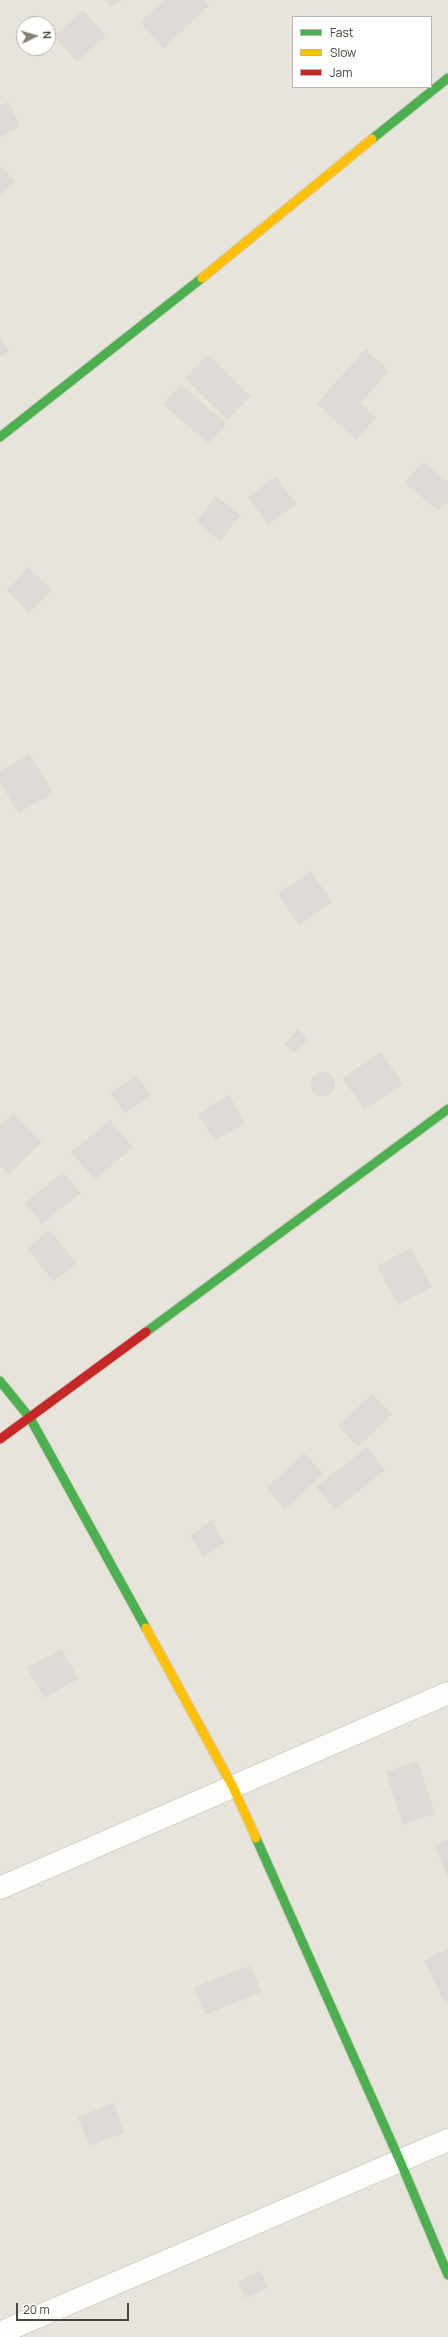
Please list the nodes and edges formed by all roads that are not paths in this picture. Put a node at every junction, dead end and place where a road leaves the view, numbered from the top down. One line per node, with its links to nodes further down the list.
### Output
1 (448, 78): 2 (street)
2 (0, 438)
3 (448, 1109): 5 (street)
4 (0, 1381): 5 (street)
5 (30, 1418): 6 (street); 8 (street)
6 (0, 1439)
7 (448, 1693): 8 (street)
8 (233, 1787): 9 (street); 11 (street)
9 (0, 1888)
10 (448, 2140): 11 (street)
11 (400, 2161): 12 (street); 13 (street)
12 (448, 2275)
13 (0, 2333)

